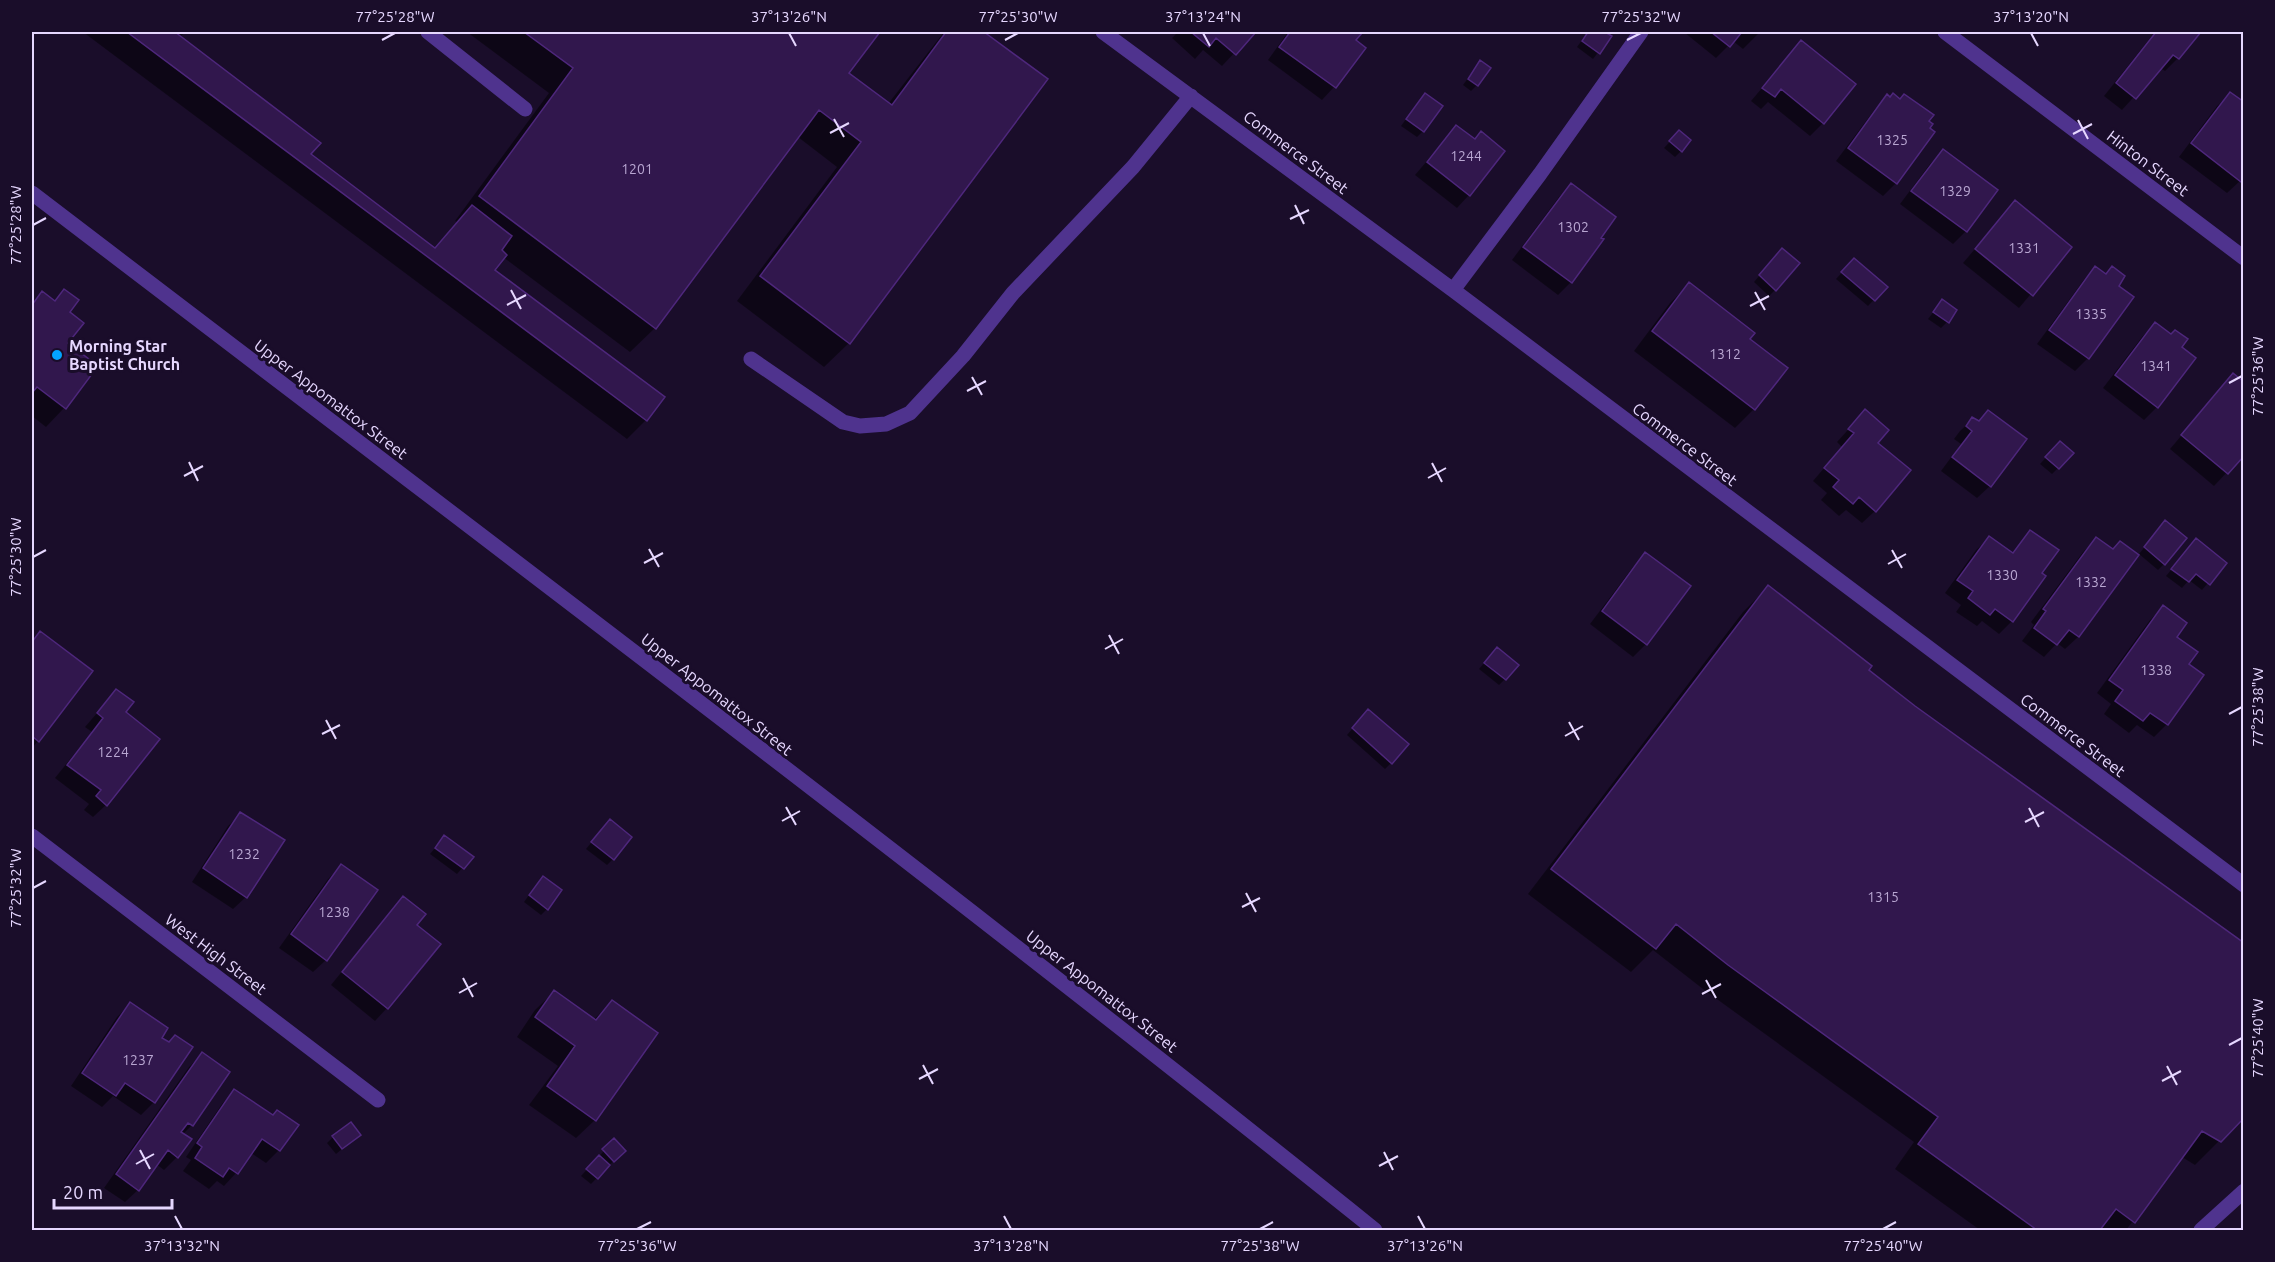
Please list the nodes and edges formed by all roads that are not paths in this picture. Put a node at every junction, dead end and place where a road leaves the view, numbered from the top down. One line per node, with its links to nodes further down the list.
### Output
1 (428, 32): 6 (street)
2 (1103, 32): 5 (street, Commerce Street)
3 (1641, 32): 9 (street)
4 (1945, 32): 8 (street, Hinton Street)
5 (1191, 96): 9 (street, Commerce Street); 10 (street)
6 (525, 110)
7 (32, 193): 15 (street, Upper Appomattox Street)
8 (2244, 258)
9 (1453, 290): 12 (street, Commerce Street)
10 (750, 359)
11 (32, 836): 13 (street, West High Street)
12 (2244, 885)
13 (378, 1100)
14 (2244, 1191): 16 (street)
15 (1375, 1230)
16 (2201, 1230)

